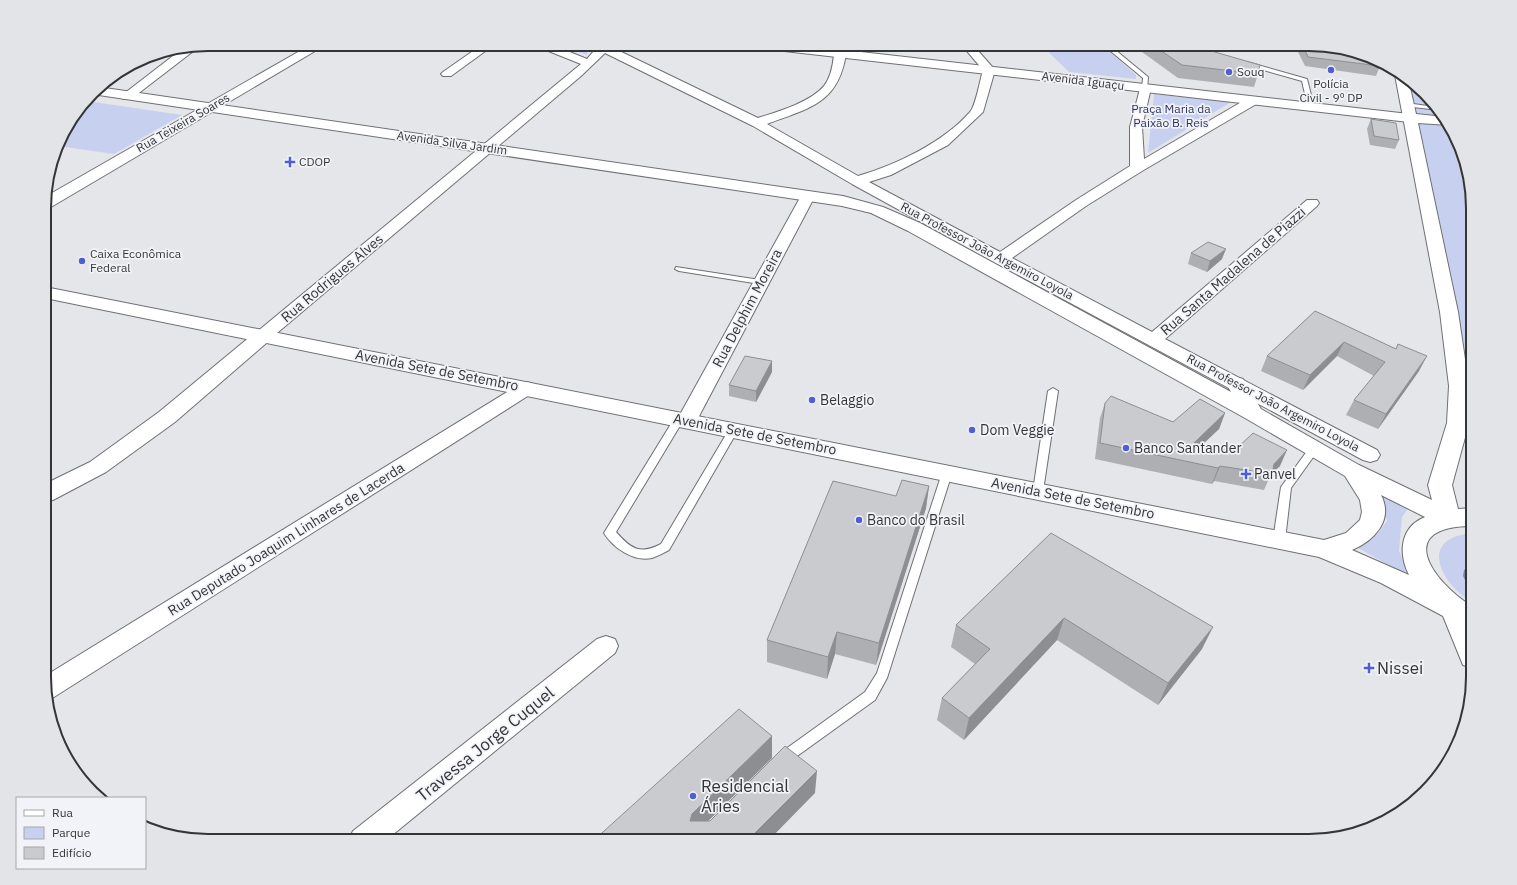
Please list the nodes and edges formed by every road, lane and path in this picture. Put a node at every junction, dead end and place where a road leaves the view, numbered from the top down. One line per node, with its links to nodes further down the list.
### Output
1 (309, 51): 21 (main road, Rua Teixeira Soares)
2 (480, 51): 14 (street)
3 (557, 51): 12 (street)
4 (600, 51): 12 (street, Rua Rodrigues Alves)
5 (615, 51): 25 (street, Rua Professor João Argemiro Loyola)
6 (827, 51): 10 (main road, Avenida Iguaçu)
7 (972, 51): 13 (street)
8 (1114, 51): 16 (lane)
9 (185, 52): 18 (street)
10 (840, 54): 13 (main road, Avenida Iguaçu); 25 (street)
11 (1244, 63): 20 (lane)
12 (588, 64): 26 (street, Rua Rodrigues Alves)
13 (989, 70): 16 (main road, Avenida Iguaçu); 28 (street)
14 (447, 74)
15 (1402, 81): 23 (main road)
16 (1145, 88): 19 (main road, Avenida Iguaçu); 27 (street)
17 (102, 92): 18 (main road, Avenida Silva Jardim)
18 (127, 96): 21 (main road, Avenida Silva Jardim)
19 (1254, 100): 20 (main road, Avenida Iguaçu); 27 (street)
20 (1311, 107): 23 (main road, Avenida Iguaçu)
21 (209, 108): 26 (main road, Avenida Silva Jardim); 30 (main road, Rua Teixeira Soares)
22 (1432, 110): 23 (lane)
23 (1408, 112): 24 (main road, Avenida Iguaçu); 50 (main road)
24 (1439, 119)
25 (757, 123): 28 (street, Rua Professor João Argemiro Loyola)
26 (485, 148): 29 (main road, Avenida Silva Jardim); 38 (street, Rua Rodrigues Alves)
27 (1137, 168): 34 (street)
28 (857, 181): 33 (street, Rua Professor João Argemiro Loyola)
29 (808, 196): 32 (main road, Rua Professor João Argemiro Loyola); 36 (street, Rua Delphim Moreira)
30 (51, 200)
31 (1312, 203): 39 (street, Rua Santa Madalena de Piazzi)
32 (914, 227): 33 (main road); 43 (main road, Rua Professor João Argemiro Loyola)
33 (972, 244): 34 (street, Rua Professor João Argemiro Loyola)
34 (1000, 259): 39 (street, Rua Professor João Argemiro Loyola)
35 (679, 269): 36 (lane)
36 (760, 282): 44 (street, Rua Delphim Moreira)
37 (51, 293): 38 (main road, Avenida Sete de Setembro)
38 (264, 335): 41 (main road, Avenida Sete de Setembro); 51 (main road, Rua Rodrigues Alves)
39 (1153, 340): 40 (street, Rua Professor João Argemiro Loyola)
40 (1236, 383): 43 (main road); 47 (street, Rua Professor João Argemiro Loyola)
41 (527, 388): 44 (main road, Avenida Sete de Setembro); 61 (street, Rua Deputado Joaquim Linhares de Lacerda)
42 (1053, 392): 52 (lane)
43 (1253, 413): 46 (main road, Rua Professor João Argemiro Loyola)
44 (683, 419): 45 (main road, Avenida Sete de Setembro); 45 (lane)
45 (733, 430): 49 (main road, Avenida Sete de Setembro)
46 (1314, 449): 48 (main road, Rua Professor João Argemiro Loyola); 56 (lane)
47 (1370, 455)
48 (1351, 470): 53 (main road, Rua Professor João Argemiro Loyola); 57 (main road)
49 (947, 473): 52 (main road, Avenida Sete de Setembro); 62 (lane)
50 (1440, 485): 53 (main road); 55 (main road)
51 (51, 491)
52 (1038, 491): 56 (main road, Avenida Sete de Setembro)
53 (1405, 497): 55 (main road, Rua Professor João Argemiro Loyola)
54 (1466, 517): 55 (main road)
55 (1448, 518): 58 (main road)
56 (1279, 540): 57 (main road, Avenida Sete de Setembro)
57 (1324, 549): 58 (main road, Avenida Sete de Setembro)
58 (1463, 615): 59 (main road)
59 (1466, 628)
60 (606, 646): 63 (street, Travessa Jorge Cuquel)
61 (51, 685)
62 (772, 769)
63 (372, 834)

